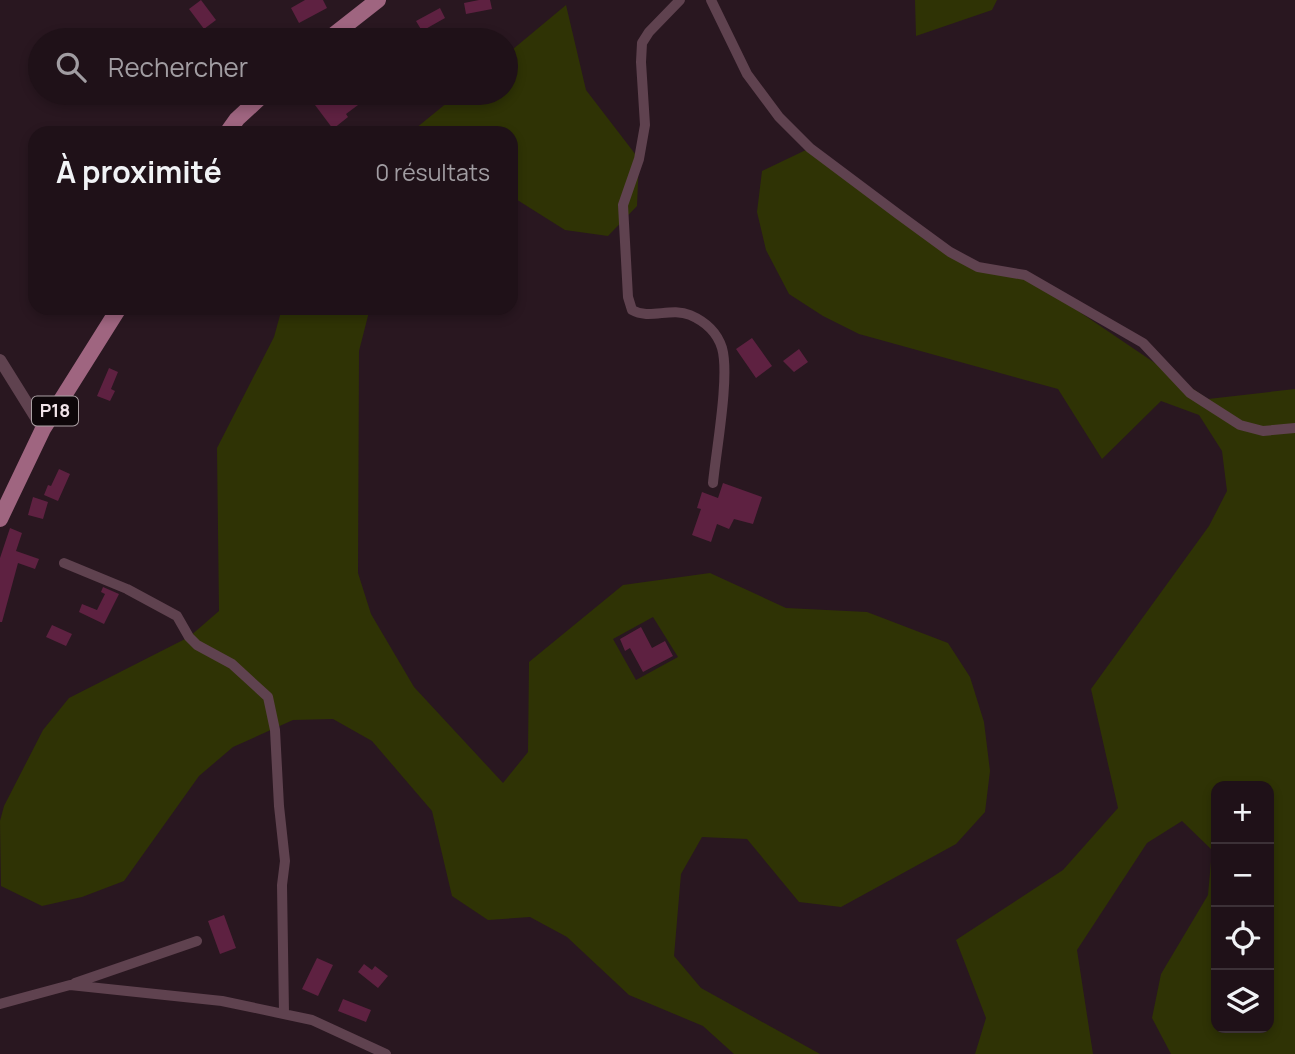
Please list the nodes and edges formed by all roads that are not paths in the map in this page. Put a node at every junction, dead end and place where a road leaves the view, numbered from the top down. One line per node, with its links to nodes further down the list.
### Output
1 (378, 0): 4 (main road)
2 (680, 0): 11 (street)
3 (712, 0): 9 (street)
4 (342, 28)
5 (252, 105): 6 (main road)
6 (232, 126)
7 (115, 315): 10 (main road, P18)
8 (0, 360): 10 (street)
9 (1295, 428)
10 (43, 429): 12 (main road, P18)
11 (713, 483)
12 (0, 519)
13 (64, 563): 17 (street)
14 (197, 941): 15 (street)
15 (70, 985): 16 (street); 17 (street)
16 (0, 1004)
17 (284, 1013): 18 (street)
18 (386, 1054)

